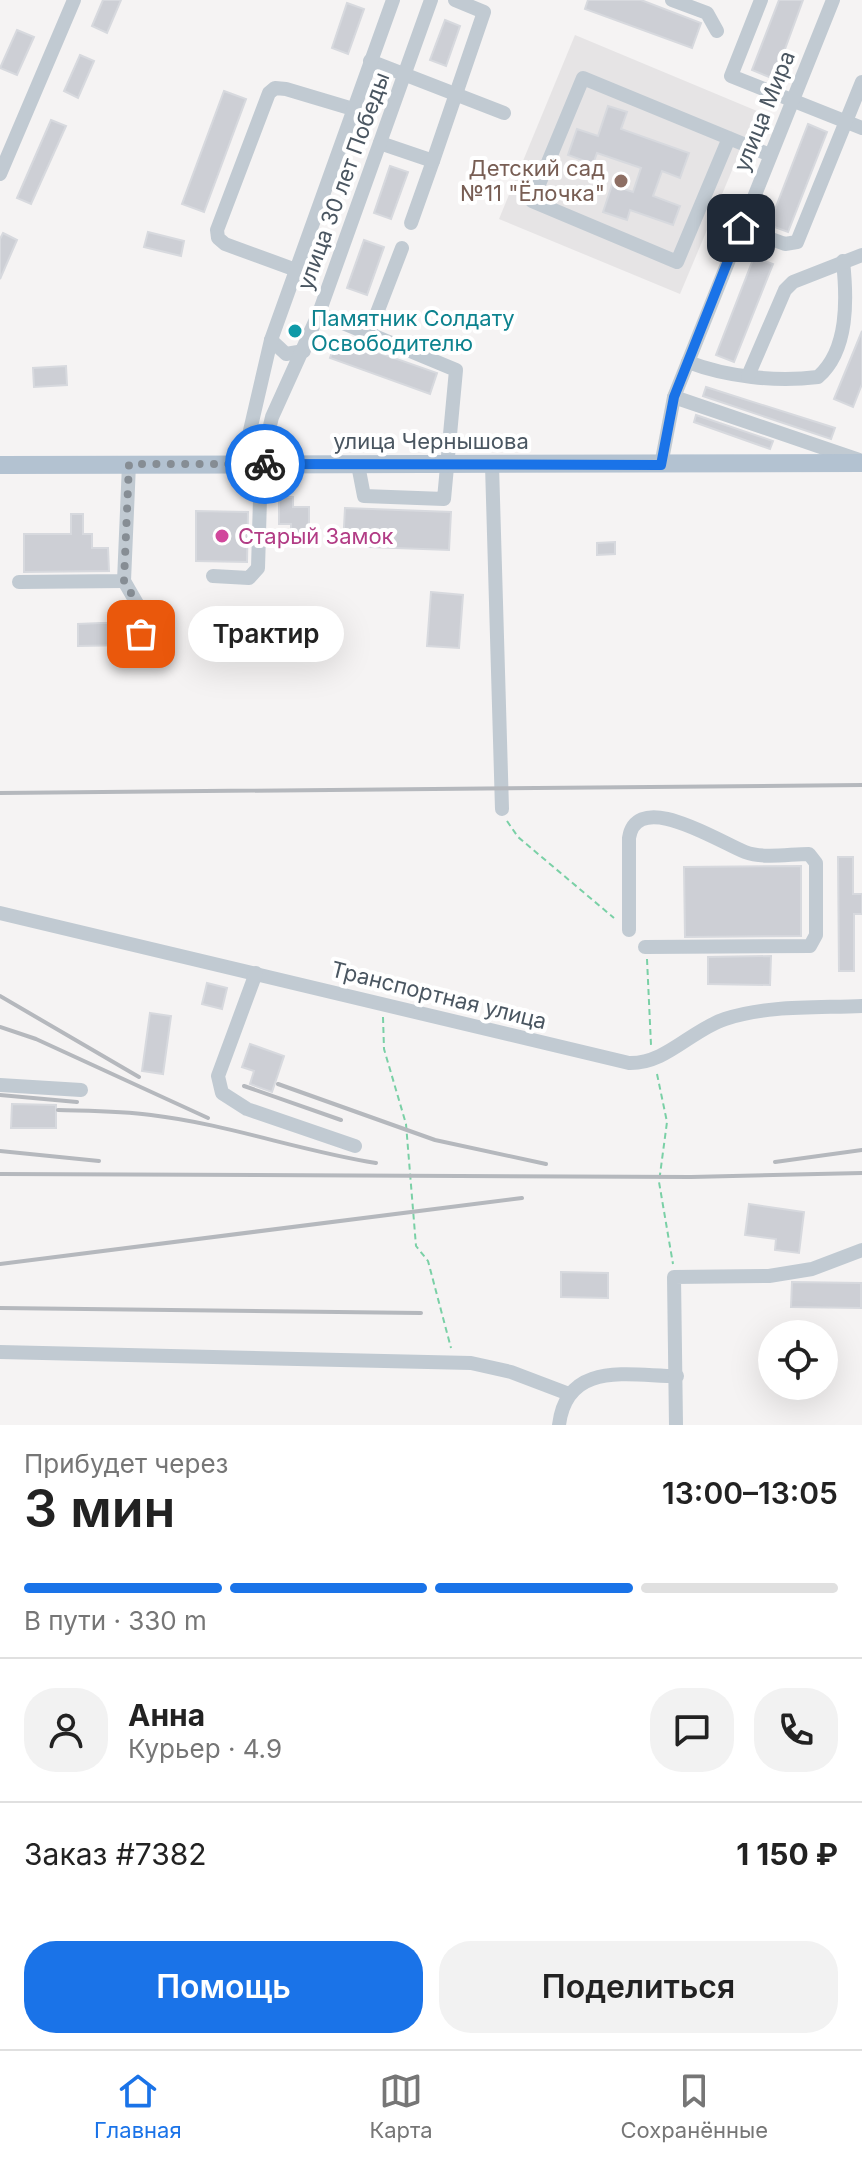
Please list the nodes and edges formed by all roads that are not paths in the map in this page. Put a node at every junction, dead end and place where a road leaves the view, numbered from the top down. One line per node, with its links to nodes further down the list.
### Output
1 (74, 0): 22 (street)
2 (393, 0): 9 (street, улица 30 лет Победы)
3 (431, 0): 10 (street, улица 30 лет Победы)
4 (455, 0): 12 (street)
5 (672, 0): 8 (street)
6 (761, 0): 13 (street)
7 (833, 0): 13 (street, улица Мира)
8 (717, 31)
9 (370, 61): 10 (street); 14 (street, улица 30 лет Победы)
10 (404, 73): 12 (street); 19 (street, улица 30 лет Победы)
11 (862, 82): 16 (street)
12 (457, 94): 15 (street); 21 (street)
13 (793, 100): 16 (street); 20 (street, улица Мира)
14 (353, 109): 28 (street, улица 30 лет Победы); 28 (street)
15 (504, 113)
16 (846, 122): 17 (street); 24 (street)
17 (862, 128)
18 (729, 138): 18 (street); 20 (street)
19 (380, 143): 21 (street); 29 (street, улица 30 лет Победы)
20 (770, 155): 24 (street, улица Мира)
21 (433, 161): 23 (street)
22 (0, 174)
23 (411, 223)
24 (741, 228): 33 (street, улица Мира)
25 (402, 248): 30 (street)
26 (862, 255): 27 (street)
27 (843, 261): 34 (street); 34 (street)
28 (296, 270): 31 (street, улица 30 лет Победы)
29 (319, 313): 30 (street); 32 (street, улица 30 лет Победы)
30 (370, 331): 41 (street)
31 (271, 340): 32 (street); 38 (street, улица 30 лет Победы)
32 (304, 351): 38 (street, улица 30 лет Победы)
33 (688, 362): 34 (street); 35 (street, улица Мира)
34 (748, 376)
35 (674, 397): 36 (street); 43 (street, улица Мира)
36 (862, 462): 43 (main road, улица Чернышова)
37 (129, 464): 38 (main road, улица Чернышова); 39 (main road, улица Чернышова); 45 (street)
38 (251, 464): 40 (main road, улица Чернышова); 44 (street)
39 (0, 465)
40 (358, 465): 41 (main road, улица Чернышова); 41 (street)
41 (447, 465): 42 (main road, улица Чернышова)
42 (492, 465): 43 (main road, улица Чернышова); 48 (street)
43 (661, 465)
44 (213, 576)
45 (124, 581): 46 (street); 47 (street)
46 (19, 582)
47 (141, 652)
48 (502, 809)
49 (0, 913): 52 (street, Транспортная улица)
50 (629, 930): 51 (street)
51 (645, 947)
52 (256, 973): 53 (street, Транспортная улица); 56 (street)
53 (862, 1006)
54 (0, 1085): 55 (street)
55 (81, 1090)
56 (355, 1146)
57 (862, 1250): 59 (street)
58 (0, 1352): 60 (street)
59 (677, 1376): 60 (street); 62 (street)
60 (569, 1394): 61 (street)
61 (559, 1425)
62 (676, 1425)

